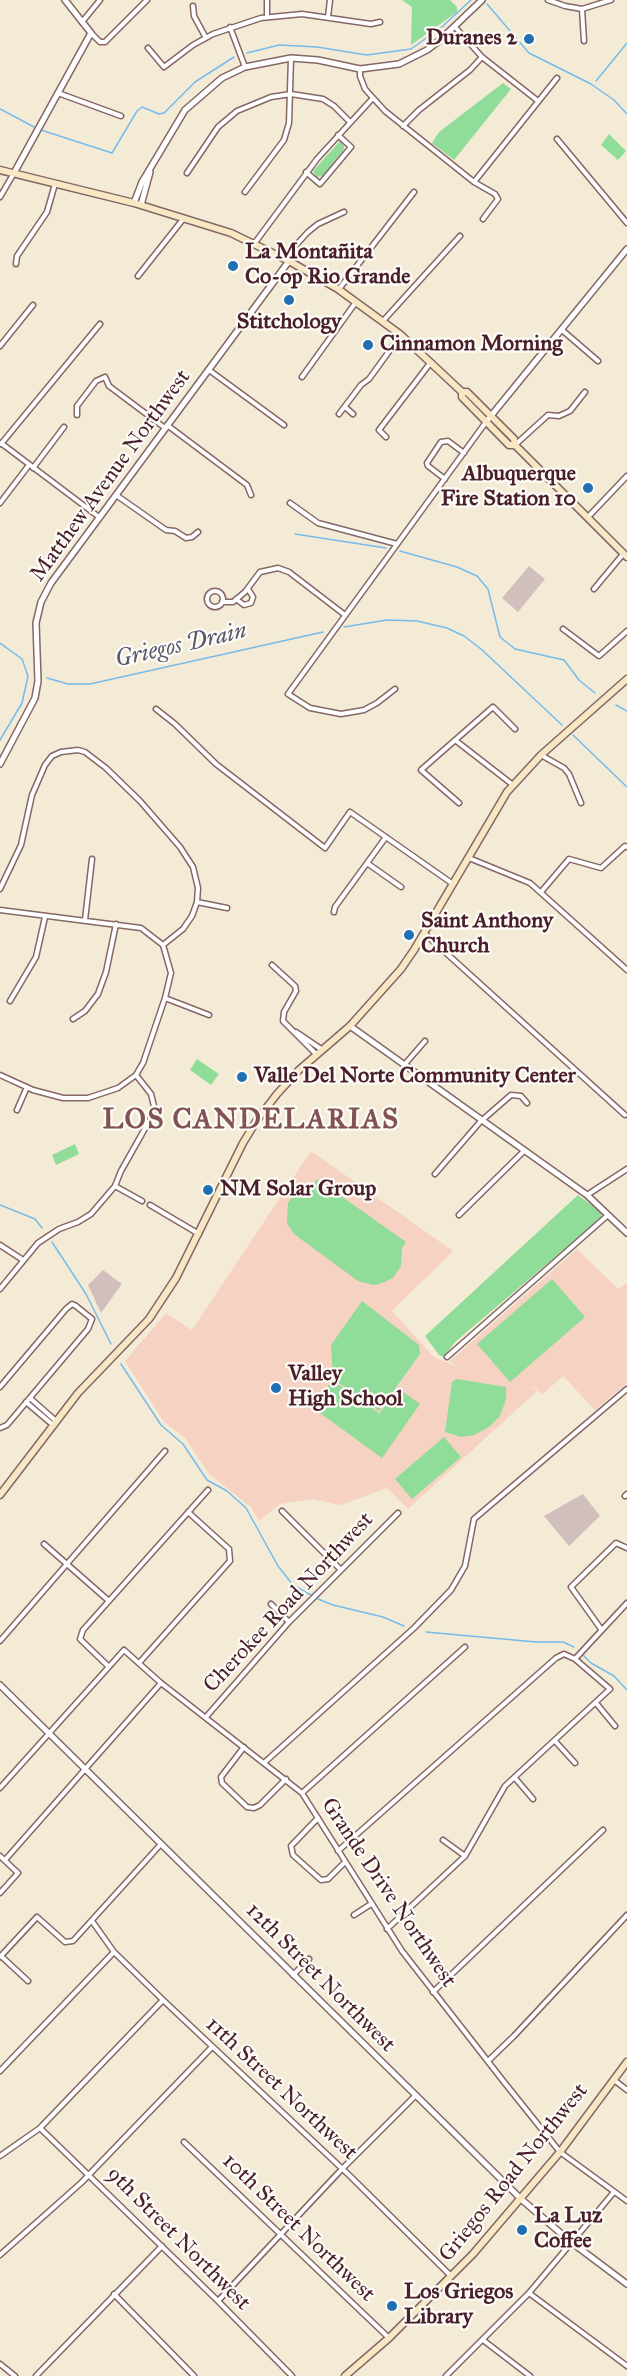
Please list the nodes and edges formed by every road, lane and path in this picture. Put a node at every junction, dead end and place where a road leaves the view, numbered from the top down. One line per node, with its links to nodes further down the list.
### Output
1 (65, 0): 13 (street)
2 (100, 0): 13 (street)
3 (147, 0): 17 (street)
4 (267, 0): 11 (street)
5 (330, 0): 12 (street)
6 (482, 0): 16 (street)
7 (548, 0): 10 (street)
8 (611, 0): 10 (street)
9 (193, 6): 18 (street)
10 (582, 9): 19 (street)
11 (267, 16): 12 (street); 15 (street)
12 (328, 17): 14 (street)
13 (82, 22): 17 (street)
14 (380, 22)
15 (230, 27): 18 (street); 23 (street)
16 (455, 27): 21 (street); 24 (street)
17 (91, 33): 26 (street)
18 (206, 38): 20 (street)
19 (584, 41)
20 (148, 48)
21 (482, 57): 29 (street); 32 (street)
22 (291, 58): 23 (street); 24 (street); 27 (street)
23 (245, 67): 44 (street)
24 (360, 69): 28 (street)
25 (557, 78): 29 (street)
26 (57, 92): 30 (street); 37 (street)
27 (291, 94): 31 (street); 38 (street); 41 (street)
28 (372, 99): 31 (street); 32 (street)
29 (538, 101): 39 (street)
30 (121, 116)
31 (350, 122): 33 (street)
32 (403, 126): 39 (street)
33 (338, 135): 36 (street); 36 (street)
34 (557, 139): 48 (street)
35 (0, 170): 37 (main road)
36 (306, 172): 50 (street)
37 (14, 173): 40 (main road); 43 (street)
38 (187, 173)
39 (474, 182): 47 (street)
40 (55, 184): 44 (main road); 53 (street)
41 (245, 192)
42 (414, 192): 55 (street)
43 (0, 197)
44 (137, 204): 46 (main road)
45 (344, 212): 52 (street, Matthew Avenue Northwest)
46 (184, 218): 50 (main road); 54 (street)
47 (483, 219)
48 (627, 223)
49 (460, 237): 58 (street)
50 (254, 244): 52 (main road)
51 (627, 249): 60 (street)
52 (286, 260): 55 (main road); 65 (street, Matthew Avenue Northwest)
53 (16, 264)
54 (138, 276)
55 (338, 289): 56 (main road)
56 (357, 302): 58 (main road); 66 (street)
57 (33, 305): 62 (street)
58 (383, 321): 61 (main road)
59 (100, 324): 79 (street)
60 (562, 330): 64 (street); 73 (street)
61 (401, 335): 63 (main road); 69 (street)
62 (0, 346)
63 (431, 361): 67 (main road); 78 (street)
64 (598, 361)
65 (209, 370): 75 (street); 77 (street, Matthew Avenue Northwest)
66 (302, 377)
67 (462, 392): 73 (main road); 74 (main road)
68 (585, 392): 80 (street)
69 (345, 407): 70 (street); 71 (street)
70 (339, 414)
71 (353, 414)
72 (77, 415): 77 (street)
73 (491, 416): 74 (street); 80 (main road)
74 (486, 422): 80 (main road); 81 (street)
75 (284, 425)
76 (64, 427): 82 (street)
77 (166, 427): 85 (street, Matthew Avenue Northwest); 86 (street)
78 (386, 437)
79 (1, 443): 82 (street)
80 (515, 445): 90 (main road)
81 (464, 453): 84 (street); 84 (street)
82 (31, 466): 87 (street); 89 (street)
83 (627, 476): 90 (street)
84 (445, 478): 92 (street)
85 (116, 495): 89 (street, Matthew Avenue Northwest); 91 (street)
86 (251, 495)
87 (0, 503)
88 (290, 503): 92 (street)
89 (99, 517): 107 (street, Matthew Avenue Northwest)
90 (588, 517): 93 (main road)
91 (198, 532)
92 (397, 544): 98 (street)
93 (625, 555): 95 (street)
94 (248, 589): 96 (street); 96 (street); 98 (street)
95 (594, 589)
96 (236, 600): 97 (street)
97 (222, 602): 97 (street)
98 (345, 615): 102 (street)
99 (563, 629): 100 (street)
100 (627, 630)
101 (627, 679): 106 (main road)
102 (395, 689)
103 (156, 709): 111 (street)
104 (515, 729): 105 (street)
105 (455, 740): 108 (street); 109 (street)
106 (541, 755): 108 (main road); 110 (street)
107 (0, 764)
108 (513, 785): 113 (main road)
109 (459, 803)
110 (581, 803)
111 (386, 837): 115 (street); 116 (street)
112 (627, 847): 119 (street)
113 (468, 858): 116 (main road); 119 (street)
114 (92, 859): 125 (street)
115 (367, 863): 117 (street); 123 (street)
116 (453, 884): 127 (main road)
117 (401, 887)
118 (0, 889): 120 (street)
119 (541, 892): 130 (street)
120 (197, 902): 121 (street); 128 (street)
121 (227, 908)
122 (0, 910): 124 (street)
123 (334, 912)
124 (45, 917): 125 (street); 132 (street)
125 (85, 920): 126 (street)
126 (116, 924): 128 (street); 134 (street)
127 (424, 933): 135 (main road); 144 (street)
128 (163, 945): 131 (street)
129 (272, 965): 137 (street)
130 (627, 970)
131 (165, 999): 133 (street); 140 (street)
132 (10, 1001)
133 (210, 1015)
134 (73, 1019)
135 (350, 1026): 137 (main road); 138 (street)
136 (425, 1041): 138 (street)
137 (318, 1051): 156 (main road)
138 (405, 1064): 145 (street)
139 (0, 1075): 141 (street)
140 (136, 1075): 141 (street); 149 (street)
141 (27, 1087): 143 (street)
142 (527, 1103): 145 (street)
143 (17, 1110)
144 (624, 1115)
145 (485, 1120): 146 (street); 148 (street)
146 (525, 1150): 150 (street); 154 (street)
147 (627, 1169): 150 (street)
148 (435, 1174)
149 (115, 1186): 151 (street); 158 (street)
150 (587, 1195): 153 (street)
151 (142, 1201)
152 (150, 1205): 156 (street)
153 (608, 1214): 155 (street); 160 (street)
154 (459, 1215)
155 (627, 1233)
156 (199, 1235): 165 (main road)
157 (0, 1245): 158 (street)
158 (24, 1260): 159 (street)
159 (0, 1289)
160 (447, 1357)
161 (0, 1387): 163 (street)
162 (627, 1389): 195 (street)
163 (30, 1398): 164 (street); 165 (street)
164 (26, 1402): 165 (street); 166 (street)
165 (55, 1423): 169 (main road)
166 (0, 1428)
167 (165, 1450): 175 (street)
168 (208, 1490): 171 (street)
169 (0, 1495)
170 (282, 1511): 176 (street)
171 (188, 1512): 177 (street); 185 (street)
172 (398, 1513): 176 (street, Cherokee Road Northwest)
173 (44, 1544): 175 (street)
174 (627, 1548): 181 (street)
175 (67, 1563): 177 (street); 182 (street)
176 (340, 1569): 180 (street, Cherokee Road Northwest)
177 (109, 1600): 186 (street)
178 (627, 1603): 181 (street)
179 (271, 1605): 180 (street)
180 (289, 1622): 190 (street, Cherokee Road Northwest)
181 (601, 1629): 184 (street)
182 (0, 1641)
183 (465, 1647): 201 (street)
184 (575, 1659): 189 (street); 207 (street)
185 (139, 1663): 186 (street, Grande Drive Northwest); 187 (street, Grande Drive Northwest)
186 (108, 1666): 192 (street)
187 (161, 1683): 190 (street, Grande Drive Northwest); 197 (street)
188 (0, 1685): 192 (street, 12th Street Northwest)
189 (596, 1703): 191 (street); 193 (street)
190 (206, 1717): 194 (street, Grande Drive Northwest)
191 (615, 1725)
192 (48, 1733): 197 (street, 12th Street Northwest); 200 (street)
193 (555, 1742): 196 (street); 198 (street)
194 (244, 1747): 195 (street, Grande Drive Northwest); 199 (street)
195 (265, 1762): 199 (street, Grande Drive Northwest)
196 (575, 1763)
197 (84, 1769): 206 (street, 12th Street Northwest); 210 (street)
198 (515, 1778): 202 (street); 209 (street)
199 (286, 1779): 201 (street, Grande Drive Northwest)
200 (0, 1788)
201 (302, 1793): 203 (street, Grande Drive Northwest)
202 (533, 1799)
203 (318, 1818): 207 (street, Grande Drive Northwest); 211 (street)
204 (603, 1830): 223 (street)
205 (443, 1840): 209 (street)
206 (160, 1844): 216 (street); 221 (street, 12th Street Northwest)
207 (338, 1851): 211 (street, Grande Drive Northwest)
208 (0, 1856): 210 (street)
209 (465, 1856): 217 (street)
210 (4, 1860): 212 (street)
211 (345, 1862): 213 (street, Grande Drive Northwest)
212 (0, 1893)
213 (371, 1904): 214 (street); 217 (street, Grande Drive Northwest)
214 (354, 1915)
215 (627, 1915): 226 (street)
216 (92, 1921): 218 (street, 11th Street Northwest); 219 (street)
217 (387, 1929): 223 (street, Grande Drive Northwest)
218 (114, 1952): 224 (street, 11th Street Northwest); 228 (street)
219 (1, 1956): 222 (street)
220 (309, 1959): 221 (street)
221 (293, 1975): 231 (street, 12th Street Northwest)
222 (28, 1981)
223 (433, 1992): 226 (street, Grande Drive Northwest)
224 (163, 2000): 225 (street, 11th Street Northwest); 232 (street)
225 (211, 2047): 236 (street, 11th Street Northwest); 237 (street)
226 (488, 2061): 234 (street, Grande Drive Northwest)
227 (627, 2061): 229 (main road, Griegos Road Northwest)
228 (0, 2071)
229 (613, 2079): 230 (street); 234 (main road, Griegos Road Northwest)
230 (627, 2090)
231 (416, 2095): 236 (street); 239 (street, 12th Street Northwest)
232 (40, 2128): 235 (street); 237 (street, 9th Street Northwest)
233 (184, 2142): 241 (street, 10th Street Northwest)
234 (560, 2152): 238 (street, Grande Drive Northwest); 239 (main road, Griegos Road Northwest)
235 (0, 2156)
236 (341, 2170): 241 (street); 245 (street, 11th Street Northwest)
237 (89, 2174): 243 (street, 9th Street Northwest); 244 (street)
238 (614, 2192): 240 (street, Grande Drive Northwest); 242 (street)
239 (521, 2199): 242 (street, 12th Street Northwest); 245 (main road, Griegos Road Northwest)
240 (627, 2201)
241 (280, 2235): 249 (street); 250 (street, 10th Street Northwest)
242 (571, 2242): 246 (street, 12th Street Northwest); 247 (street)
243 (162, 2246): 248 (street); 249 (street, 9th Street Northwest)
244 (0, 2255)
245 (452, 2277): 250 (main road, Griegos Road Northwest)
246 (627, 2284)
247 (529, 2293): 251 (street); 253 (street)
248 (114, 2294): 255 (street); 256 (street)
249 (218, 2301): 257 (street, 9th Street Northwest)
250 (389, 2338): 258 (main road, Griegos Road Northwest)
251 (483, 2340): 259 (street); 260 (street)
252 (0, 2364): 254 (street)
253 (627, 2366)
254 (15, 2376)
255 (36, 2376)
256 (194, 2376)
257 (292, 2376)
258 (345, 2376)
259 (446, 2376)
260 (530, 2376)

